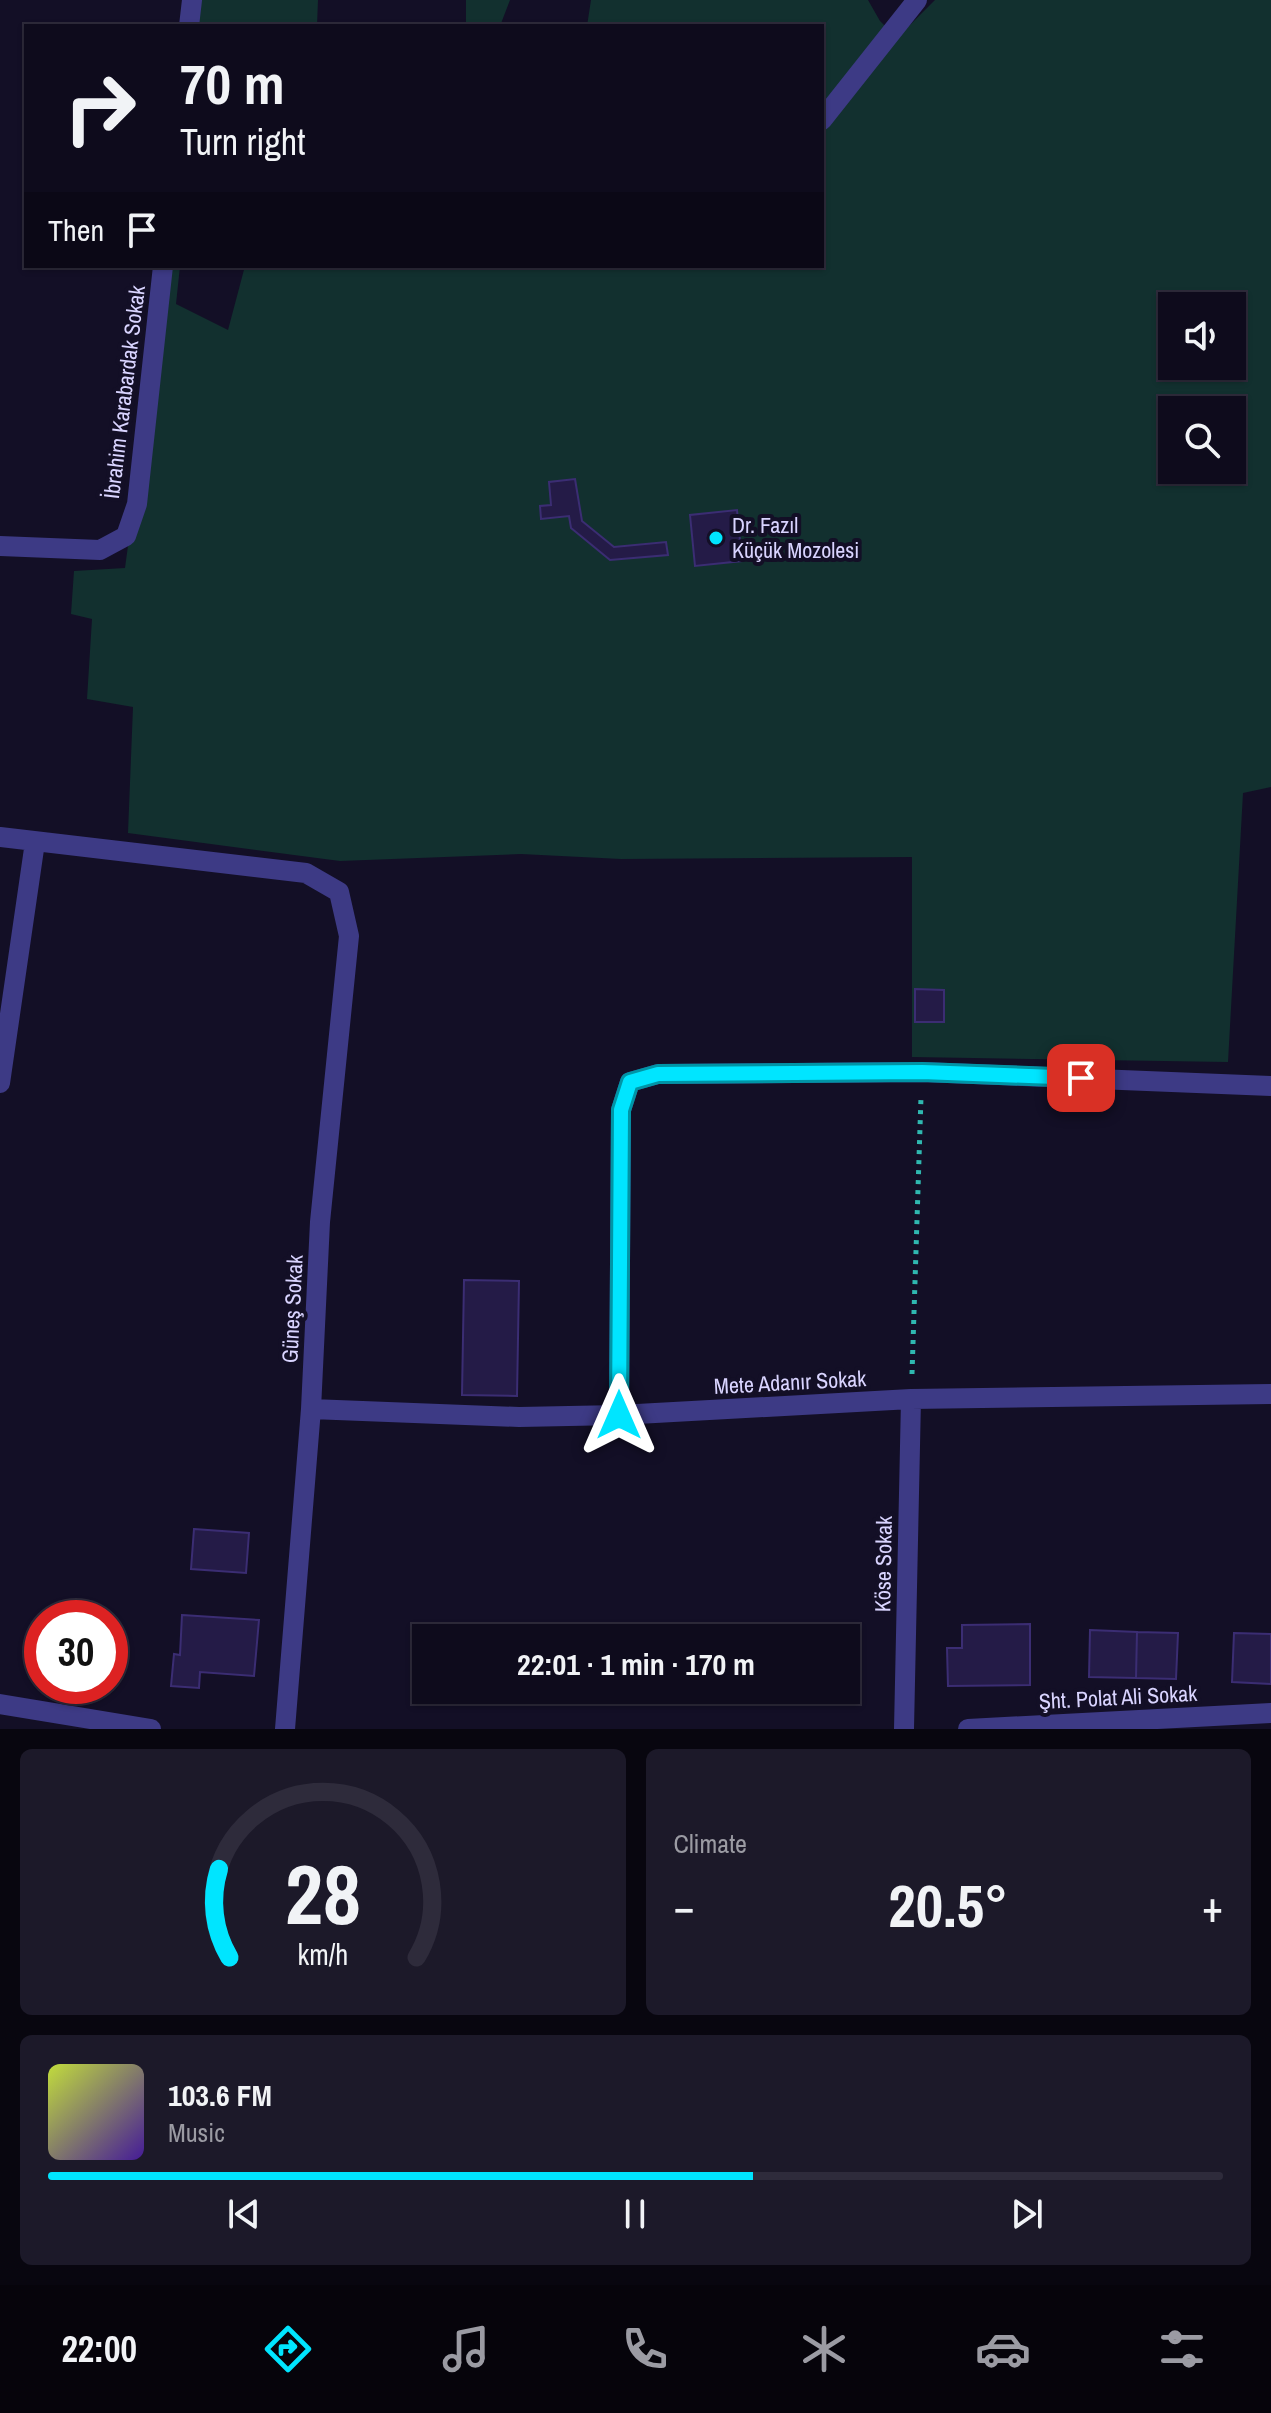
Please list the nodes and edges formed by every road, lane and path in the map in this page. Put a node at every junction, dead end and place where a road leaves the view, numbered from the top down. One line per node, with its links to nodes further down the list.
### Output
1 (192, 0): 3 (street)
2 (917, 0): 4 (street)
3 (189, 24)
4 (824, 117)
5 (163, 268): 6 (street, İbrahim Karabardak Sokak)
6 (0, 546)
7 (0, 837): 8 (street)
8 (35, 842): 10 (street); 14 (street, Güneş Sokak)
9 (922, 1072): 11 (street); 13 (path); 15 (street)
10 (0, 1083)
11 (1271, 1086)
12 (1271, 1394): 13 (street, Mete Adanır Sokak)
13 (911, 1399): 15 (street, Mete Adanır Sokak); 20 (street, Köse Sokak)
14 (311, 1409): 15 (street, Mete Adanır Sokak); 19 (street, Güneş Sokak)
15 (619, 1415)
16 (0, 1704): 18 (street)
17 (1271, 1713): 21 (street, Şht. Polat Ali Sokak)
18 (151, 1729)
19 (285, 1729)
20 (904, 1729)
21 (968, 1729)

